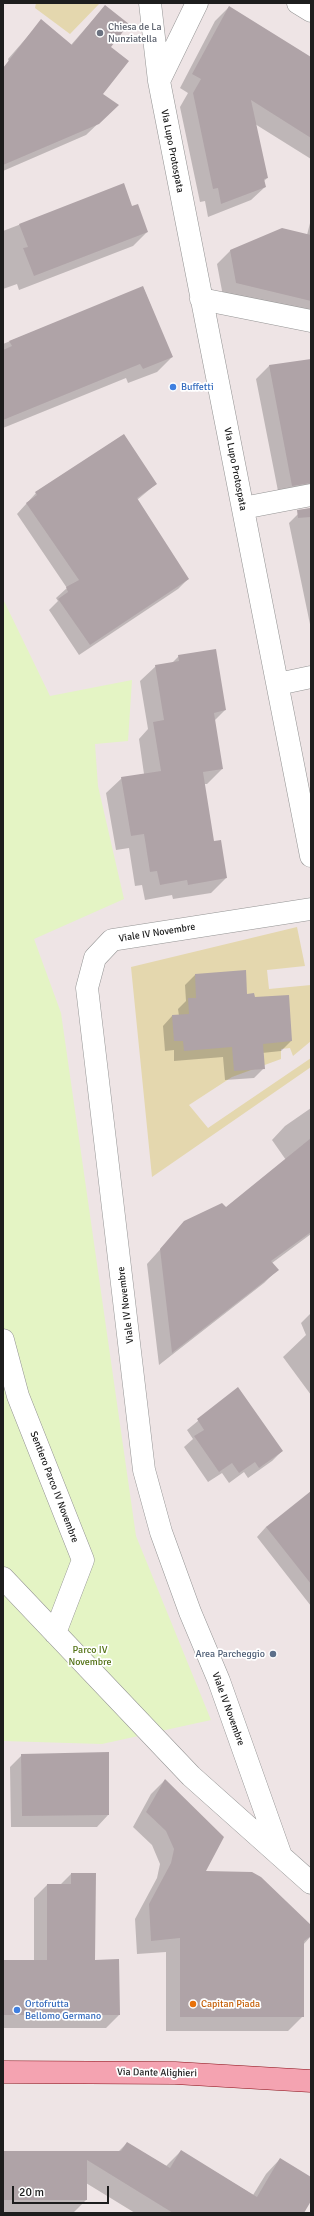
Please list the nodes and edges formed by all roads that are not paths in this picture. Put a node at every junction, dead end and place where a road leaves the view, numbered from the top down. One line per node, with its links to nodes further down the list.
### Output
1 (150, 3): 5 (street, Via Lupo Protospata)
2 (197, 3): 5 (street)
3 (298, 3): 4 (street)
4 (311, 11)
5 (159, 81): 6 (street, Via Lupo Protospata)
6 (202, 299): 7 (street); 9 (street, Via Lupo Protospata)
7 (311, 321)
8 (311, 494): 9 (street)
9 (242, 508): 11 (street, Via Lupo Protospata)
10 (311, 677): 11 (street)
11 (278, 684): 12 (street, Via Lupo Protospata)
12 (310, 842)
13 (311, 909): 17 (street, Viale IV Novembre)
14 (3, 1340): 16 (street, Sentiero Parco IV Novembre)
15 (8, 1588): 16 (street, Viale IV Novembre)
16 (55, 1633): 17 (street, Viale IV Novembre)
17 (281, 1856): 18 (street, Viale IV Novembre)
18 (311, 1883)
19 (3, 2072): 20 (main road, Via Dante Alighieri)
20 (311, 2081)

